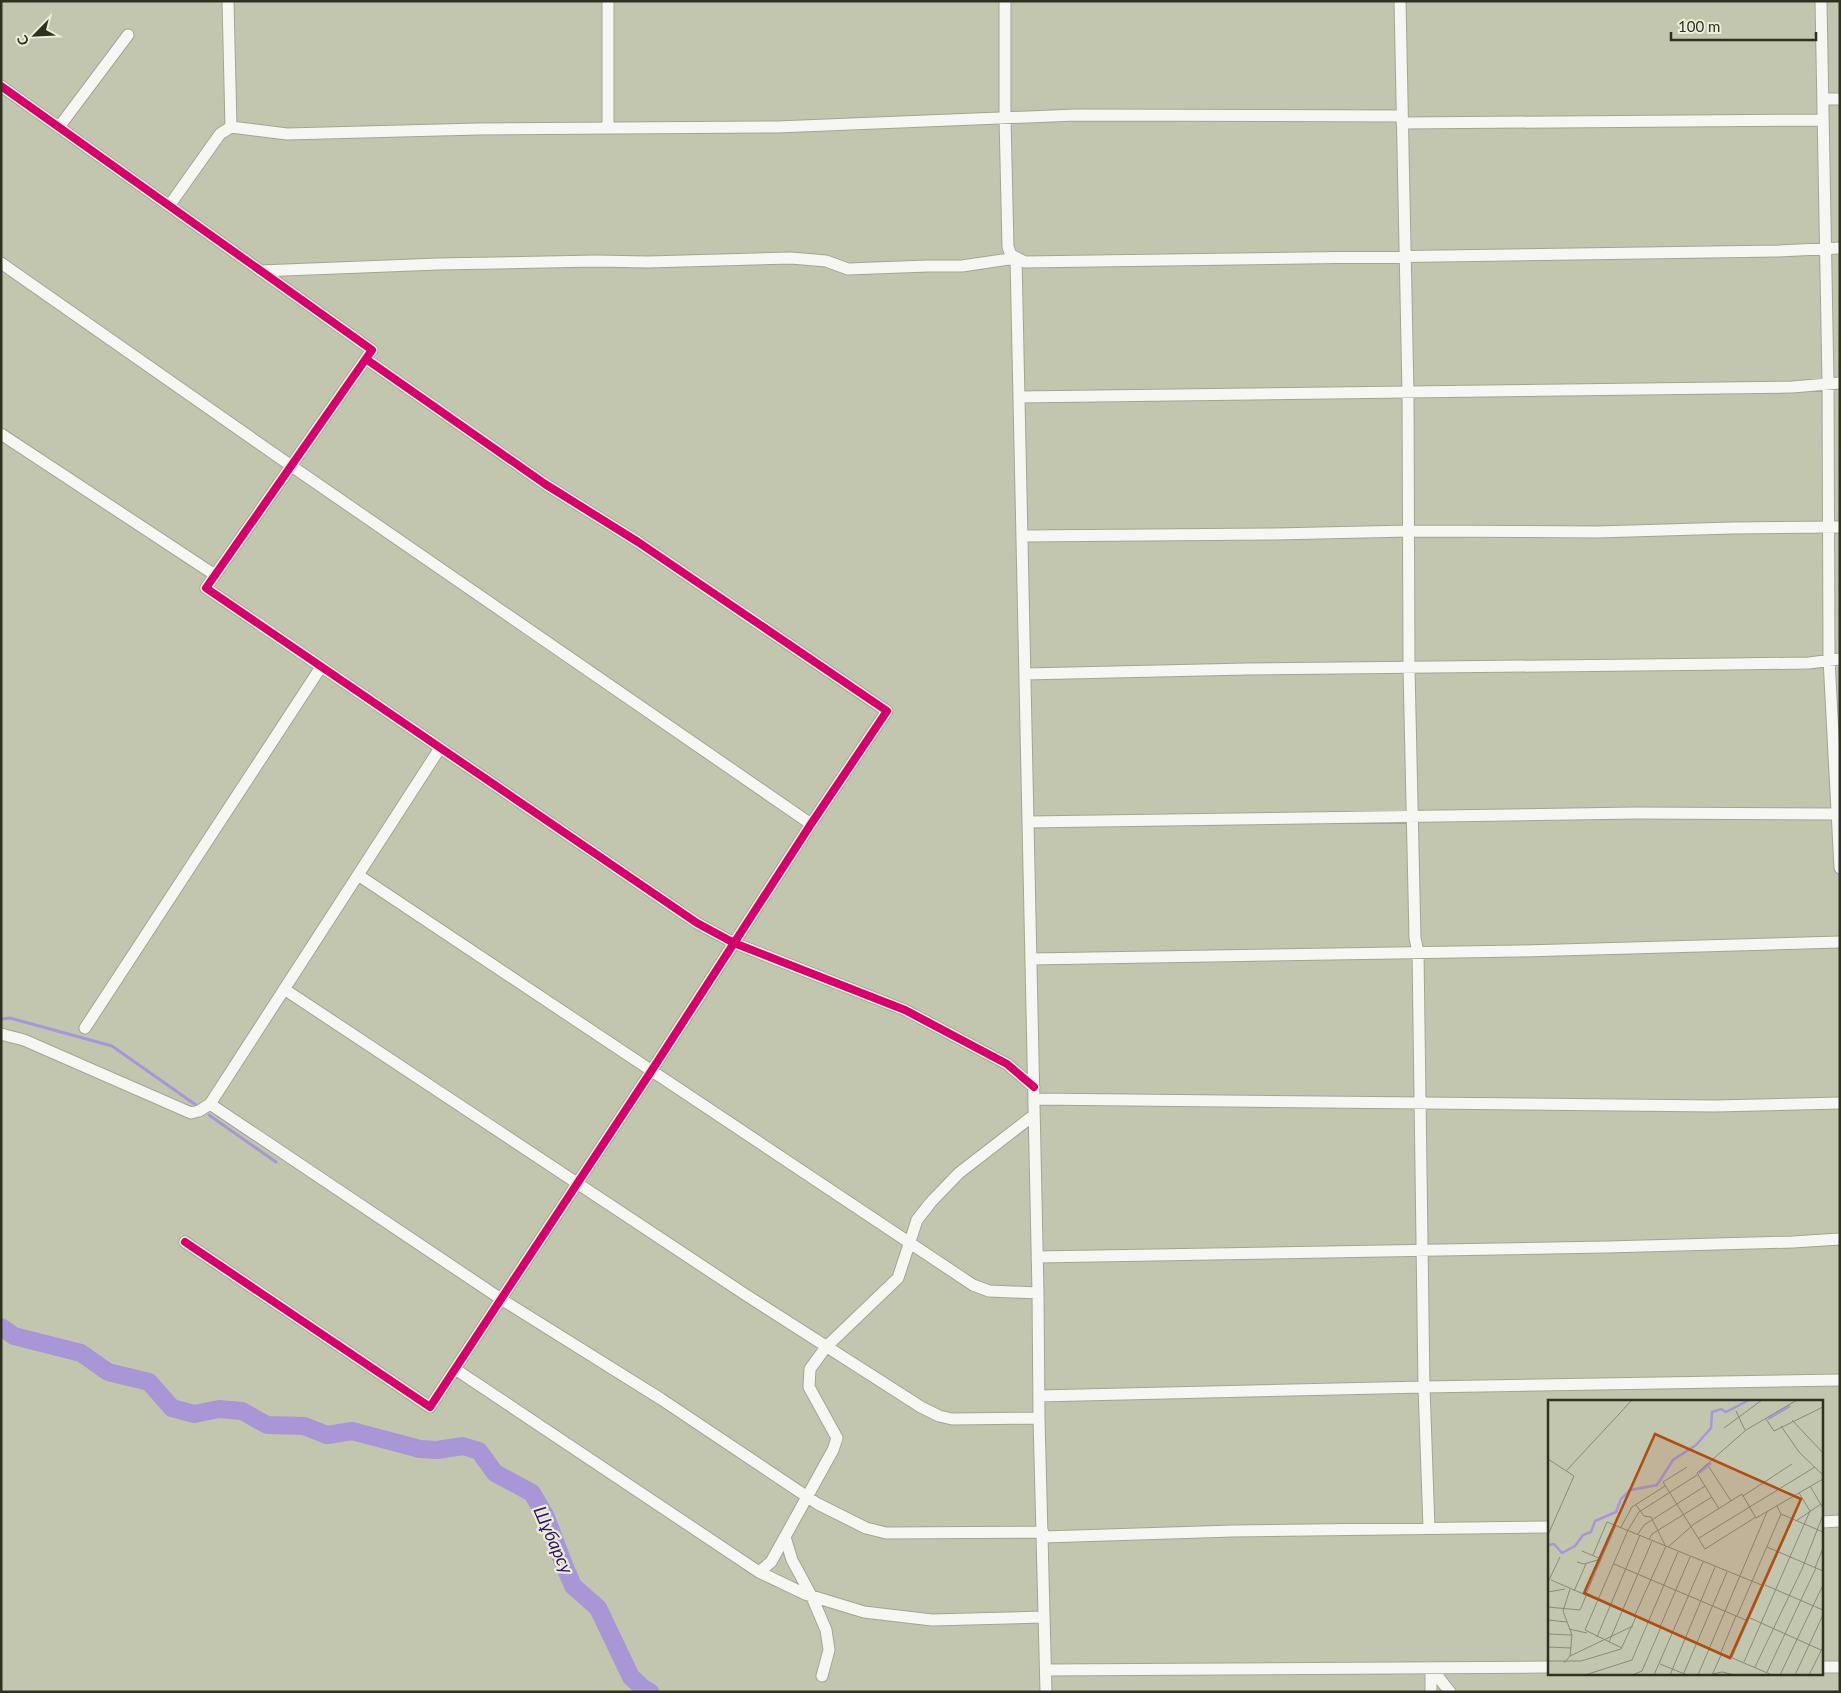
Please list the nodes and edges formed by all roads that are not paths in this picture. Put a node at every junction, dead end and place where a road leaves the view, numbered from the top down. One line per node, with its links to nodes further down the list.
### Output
1 (228, 1): 14 (street)
2 (608, 1): 15 (street)
3 (1005, 1): 10 (street)
4 (1400, 1): 11 (street)
5 (1821, 1): 8 (street)
6 (128, 35): 13 (street)
7 (1, 86): 13 (street)
8 (1824, 99): 9 (street); 12 (street)
9 (1840, 99)
10 (1005, 118): 11 (street); 15 (street); 19 (street)
11 (1402, 120): 12 (street); 20 (street)
12 (1823, 120): 17 (street)
13 (59, 127): 16 (street)
14 (231, 127): 15 (street); 16 (street)
15 (608, 128)
16 (169, 206): 22 (street)
17 (1825, 248): 18 (street); 20 (street); 24 (street)
18 (1840, 248)
19 (1016, 258): 20 (street); 22 (street); 27 (street)
20 (1405, 259): 26 (street)
21 (1, 262): 29 (street)
22 (260, 271): 23 (street)
23 (366, 359): 29 (street); 42 (street)
24 (1828, 383): 25 (street); 26 (street); 30 (street)
25 (1840, 383)
26 (1408, 393): 27 (street); 31 (street)
27 (1019, 398): 32 (street)
28 (1, 434): 33 (street)
29 (290, 466): 33 (street); 42 (street)
30 (1834, 528): 31 (street); 34 (street)
31 (1409, 531): 32 (street); 36 (street)
32 (1022, 536): 37 (street)
33 (215, 575): 35 (street)
34 (1835, 659): 36 (street); 39 (street)
35 (321, 667): 38 (street); 50 (street)
36 (1409, 668): 37 (street); 40 (street)
37 (1025, 674): 41 (street)
38 (440, 748): 44 (street); 46 (street)
39 (1837, 808): 40 (street); 43 (street)
40 (1412, 816): 41 (street); 47 (street)
41 (1028, 822): 48 (street)
42 (811, 824): 46 (street)
43 (1840, 868)
44 (358, 875): 49 (street); 52 (street)
45 (1840, 942): 47 (street)
46 (734, 943): 52 (street); 53 (street)
47 (1418, 952): 48 (street); 54 (street)
48 (1031, 959): 53 (street)
49 (284, 989): 55 (street); 58 (street)
50 (85, 1028)
51 (1, 1034): 55 (street)
52 (652, 1070): 58 (street); 61 (street)
53 (1034, 1093): 54 (street); 57 (street)
54 (1420, 1103): 56 (street); 62 (street)
55 (210, 1104): 65 (street)
56 (1840, 1104)
57 (1034, 1115): 61 (street); 63 (street)
58 (577, 1183): 65 (street); 66 (street)
59 (1840, 1239): 62 (street)
60 (185, 1242): 67 (street)
61 (910, 1244): 64 (street); 66 (street)
62 (1422, 1250): 63 (street); 69 (street)
63 (1037, 1257): 64 (street)
64 (1038, 1292): 70 (street)
65 (501, 1299): 67 (street); 72 (street)
66 (826, 1347): 71 (street); 72 (street)
67 (455, 1369): 79 (street)
68 (1840, 1380): 69 (street)
69 (1424, 1387): 70 (street); 76 (street)
70 (1038, 1396): 71 (street)
71 (1039, 1418): 77 (street)
72 (808, 1496): 77 (street); 78 (street)
73 (1840, 1521): 74 (street)
74 (1824, 1522)
75 (1548, 1527): 76 (street)
76 (1429, 1528): 77 (street)
77 (1043, 1534): 81 (street)
78 (785, 1537): 79 (street); 80 (street)
79 (759, 1572): 80 (street)
80 (812, 1597): 81 (street); 87 (street)
81 (1044, 1617): 86 (street)
82 (1548, 1667): 85 (street)
83 (1824, 1667): 84 (street)
84 (1840, 1667)
85 (1431, 1668): 86 (street); 89 (street); 90 (street)
86 (1046, 1670): 88 (street)
87 (822, 1676)
88 (1046, 1692)
89 (1431, 1692)
90 (1450, 1692)

